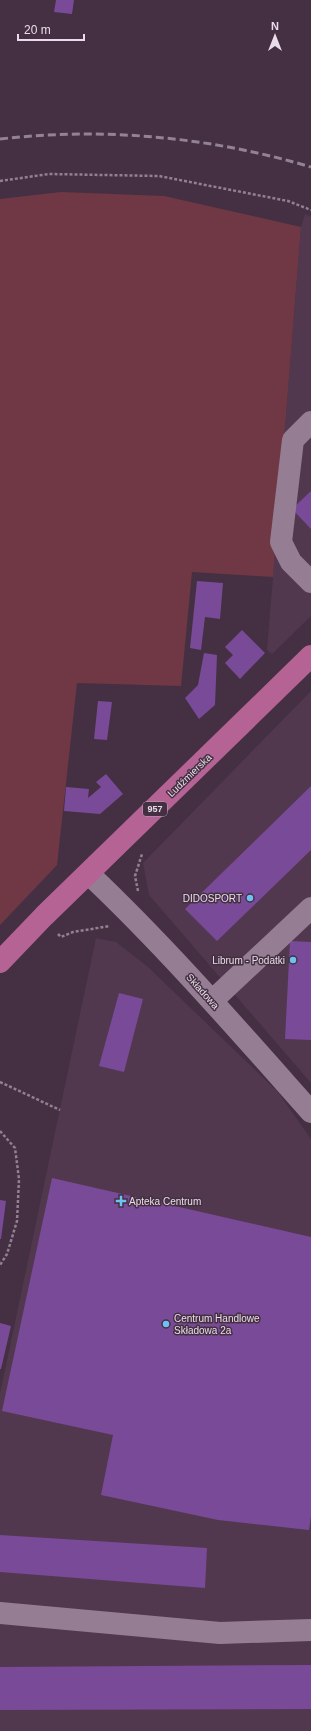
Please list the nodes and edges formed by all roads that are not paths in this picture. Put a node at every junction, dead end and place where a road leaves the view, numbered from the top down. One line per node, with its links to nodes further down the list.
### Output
1 (311, 422): 2 (street)
2 (311, 582)
3 (311, 656): 4 (main road, Ludźmierska / 957)
4 (89, 874): 6 (main road, Ludźmierska / 957); 7 (street, Składowa)
5 (311, 908): 7 (street)
6 (0, 962)
7 (212, 1001): 8 (street, Składowa)
8 (311, 1112)
9 (0, 1613): 10 (street)
10 (311, 1630)

